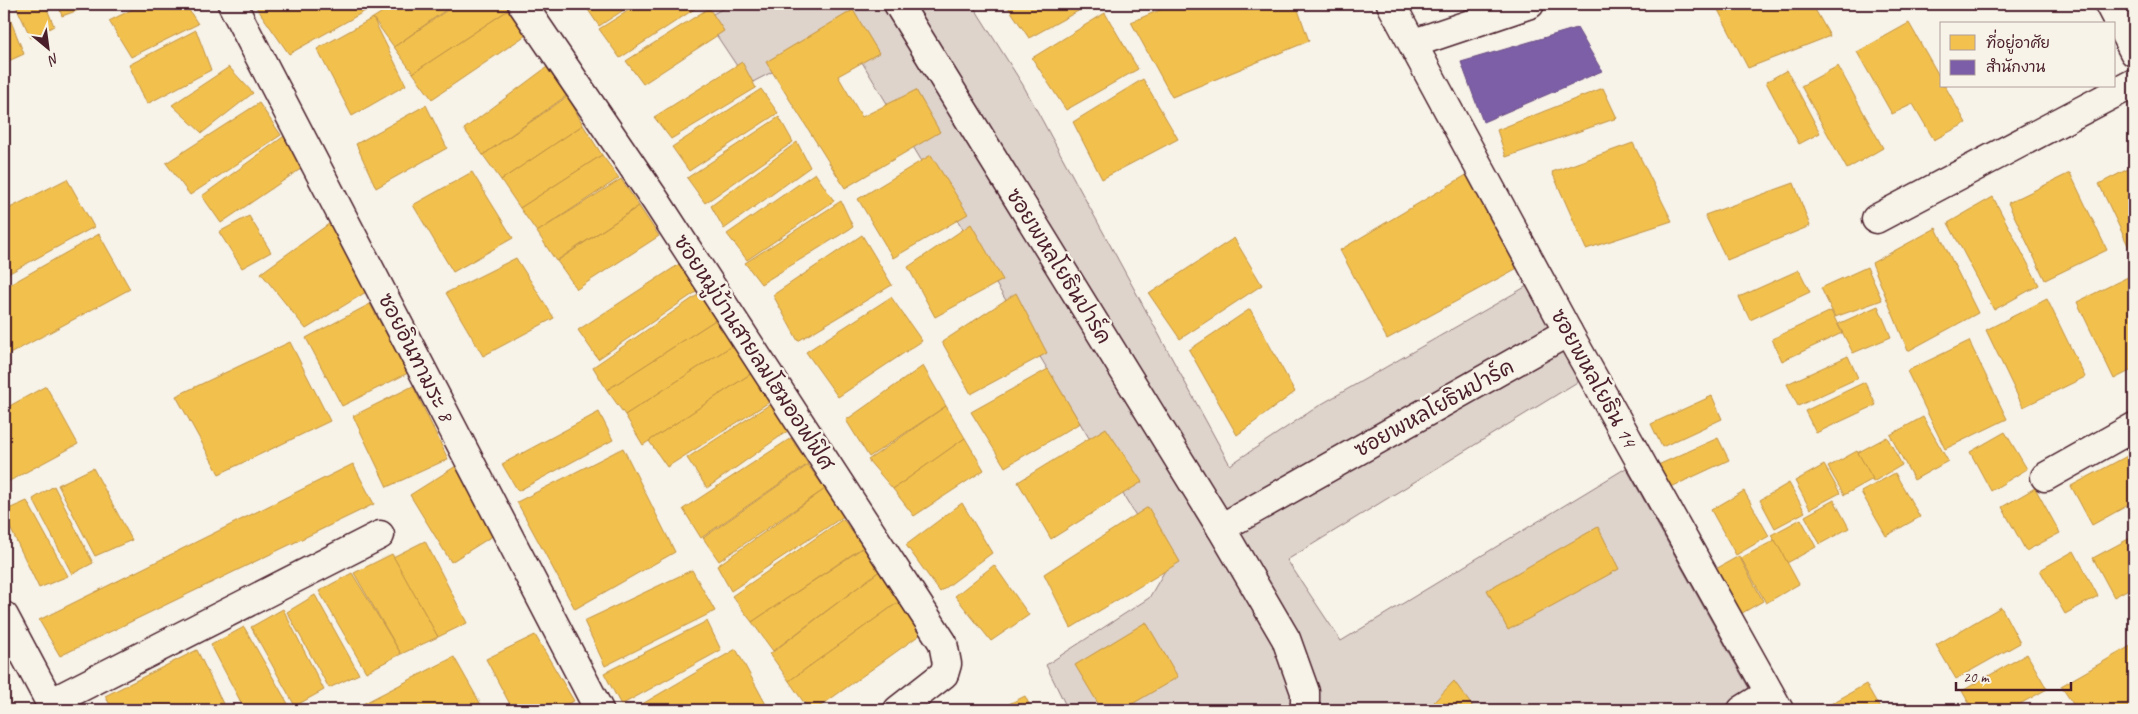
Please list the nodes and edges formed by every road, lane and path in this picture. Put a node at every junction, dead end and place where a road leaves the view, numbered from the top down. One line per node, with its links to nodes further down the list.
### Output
1 (232, 4): 20 (street, ซอยอินทามระ 8)
2 (522, 4): 18 (street, ซอยหมู่บ้านสายลมโฮมออฟฟิศ)
3 (898, 4): 14 (street, ซอยพหลโยธินปาร์ค)
4 (1391, 4): 7 (street, ซอยพหลโยธิน 14)
5 (1530, 4): 7 (street)
6 (2109, 4): 8 (street)
7 (1414, 43): 11 (street, ซอยพหลโยธิน 14)
8 (2134, 52)
9 (2134, 83): 10 (street)
10 (1876, 219)
11 (1568, 332): 14 (street, ซอยพหลโยธินปาร์ค); 17 (street, ซอยพหลโยธิน 14)
12 (2134, 427): 13 (street)
13 (2046, 477)
14 (1221, 528): 21 (street, ซอยพหลโยธินปาร์ค)
15 (380, 535): 19 (street)
16 (4, 616): 19 (street)
17 (1774, 702): 22 (street)
18 (910, 706)
19 (52, 707)
20 (599, 710)
21 (1305, 710)
22 (1742, 710)

